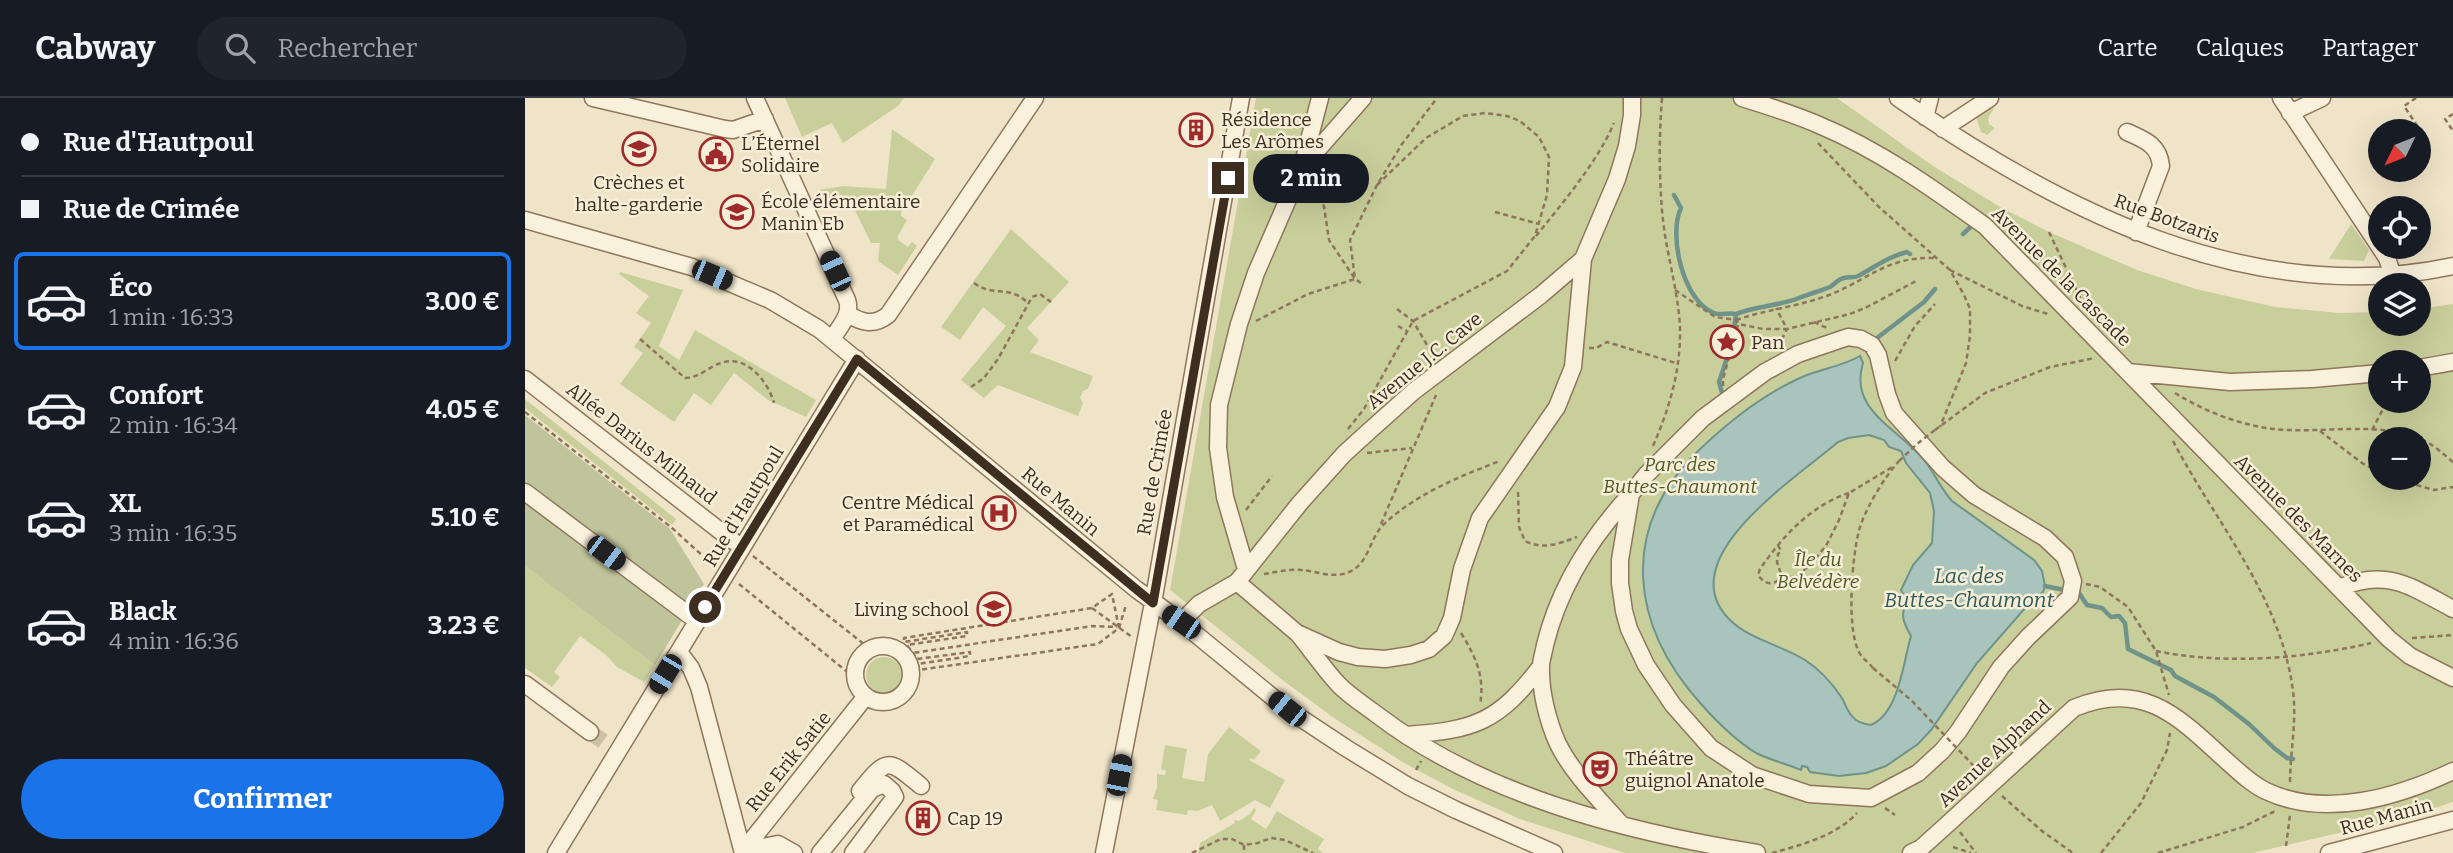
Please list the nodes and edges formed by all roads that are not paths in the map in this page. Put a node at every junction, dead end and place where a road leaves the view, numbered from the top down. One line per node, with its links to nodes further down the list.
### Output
1 (593, 98): 16 (street)
2 (755, 98): 16 (street)
3 (1035, 98): 27 (street)
4 (1241, 98): 40 (street, Rue de Crimée)
5 (1320, 98): 19 (street)
6 (1363, 98): 19 (street)
7 (1632, 98): 22 (street, Avenue J.C. Cave)
8 (1742, 98): 32 (street, Avenue de la Cascade)
9 (1898, 98): 15 (street, Rue Botzaris)
10 (1930, 98): 15 (street)
11 (1990, 98): 17 (street)
12 (2281, 98): 14 (street)
13 (2316, 99): 14 (street)
14 (2290, 113): 24 (street)
15 (1925, 117): 17 (street, Rue Botzaris)
16 (765, 119): 27 (street)
17 (1943, 129): 21 (street, Rue Botzaris)
18 (2127, 132): 21 (street)
19 (1302, 167): 38 (street)
20 (525, 219): 28 (street, Rue Manin)
21 (2136, 232): 26 (street, Rue Botzaris)
22 (1583, 259): 38 (street, Avenue J.C. Cave); 44 (street)
23 (2453, 267): 25 (street, Rue Botzaris)
24 (2392, 273)
25 (2413, 273)
26 (2368, 276)
27 (848, 314): 28 (street)
28 (832, 339): 29 (street, Rue Manin)
29 (857, 359): 40 (street, Rue Manin); 42 (street, Rue d'Hautpoul)
30 (2453, 362): 31 (street)
31 (2431, 366)
32 (2128, 372): 33 (street); 39 (street, Avenue des Marnes)
33 (2368, 374)
34 (525, 379): 37 (street, Allée Darius Milhaud)
35 (525, 492): 42 (street)
36 (1631, 494): 36 (street); 46 (street)
37 (733, 541)
38 (1241, 576): 43 (street, Avenue J.C. Cave); 44 (street)
39 (2339, 588): 41 (street); 47 (street, Avenue des Marnes)
40 (1153, 603): 43 (street, Rue Manin); 63 (street, Rue de Crimée)
41 (2453, 609)
42 (697, 621): 45 (street, Rue d'Hautpoul)
43 (1181, 622): 64 (street, Rue Manin)
44 (1297, 633): 51 (street)
45 (679, 652): 57 (street); 58 (street, Rue d'Hautpoul)
46 (1541, 666): 51 (street); 55 (street)
47 (2453, 678)
48 (525, 684): 50 (street)
49 (866, 696): 49 (street); 57 (street, Rue Erik Satie)
50 (590, 732)
51 (1406, 735): 55 (street)
52 (2453, 771): 66 (street, Avenue Alphand)
53 (921, 786): 60 (street)
54 (2453, 820): 67 (street, Rue Manin)
55 (1621, 824): 56 (street)
56 (1688, 847): 65 (street)
57 (743, 852): 59 (street)
58 (556, 853)
59 (794, 853)
60 (806, 853)
61 (820, 853): 62 (street)
62 (853, 853)
63 (1104, 853)
64 (1554, 853)
65 (1757, 853)
66 (1911, 853)
67 (2329, 853)

